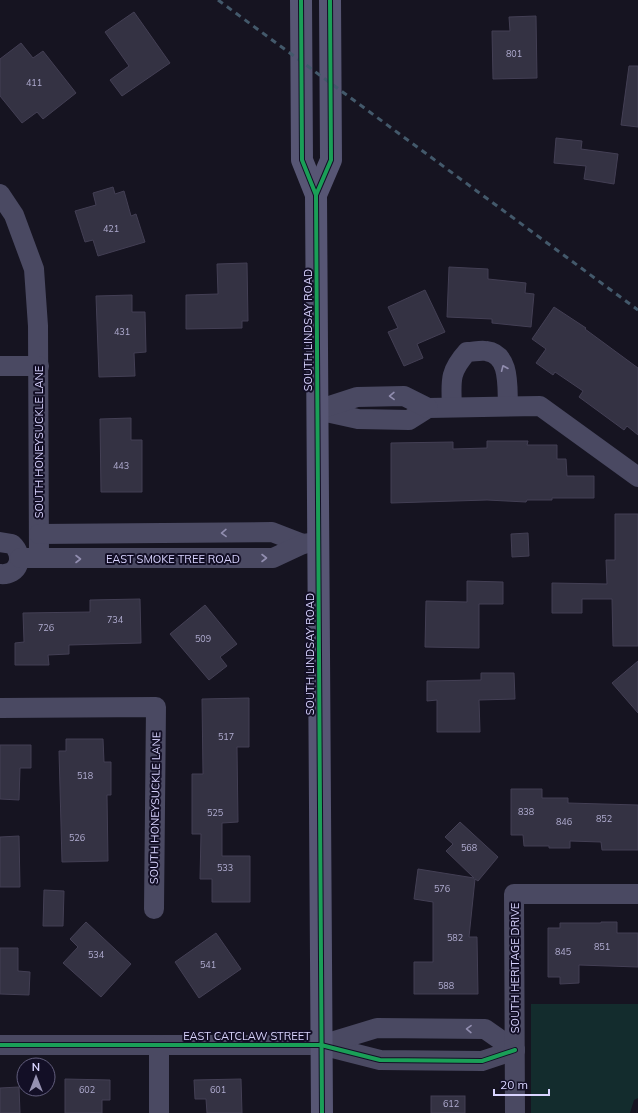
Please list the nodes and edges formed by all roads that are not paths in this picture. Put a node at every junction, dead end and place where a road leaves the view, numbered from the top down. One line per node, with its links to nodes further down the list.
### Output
1 (300, 0): 4 (main road, SOUTH LINDSAY ROAD)
2 (330, 0): 4 (main road, SOUTH LINDSAY ROAD)
3 (0, 194): 6 (street, SOUTH HONEYSUCKLE LANE)
4 (316, 195): 9 (main road, SOUTH LINDSAY ROAD)
5 (0, 366): 6 (street)
6 (39, 366): 11 (street, SOUTH HONEYSUCKLE LANE)
7 (508, 406): 8 (street); 8 (street, one-way to 8); 10 (street)
8 (452, 407): 9 (street)
9 (317, 410): 13 (main road, SOUTH LINDSAY ROAD)
10 (638, 477)
11 (39, 534): 13 (street, one-way to 11); 15 (street, SOUTH HONEYSUCKLE LANE)
12 (0, 542): 14 (street)
13 (311, 543): 15 (street, EAST SMOKE TREE ROAD, one-way to 13); 22 (main road, SOUTH LINDSAY ROAD)
14 (20, 558): 15 (street, EAST SMOKE TREE ROAD); 16 (street)
15 (39, 558)
16 (0, 574)
17 (0, 708): 19 (street, SOUTH HONEYSUCKLE LANE)
18 (638, 894): 23 (street, SOUTH HERITAGE DRIVE)
19 (154, 909)
20 (0, 1045): 21 (street, EAST CATCLAW STREET)
21 (159, 1045): 22 (street, EAST CATCLAW STREET); 24 (street)
22 (321, 1045): 23 (street, EAST CATCLAW STREET); 23 (street, EAST CATCLAW STREET, one-way to 22); 25 (main road, SOUTH LINDSAY ROAD)
23 (515, 1050): 26 (street, SOUTH HERITAGE DRIVE)
24 (159, 1113)
25 (322, 1113)
26 (515, 1113)

